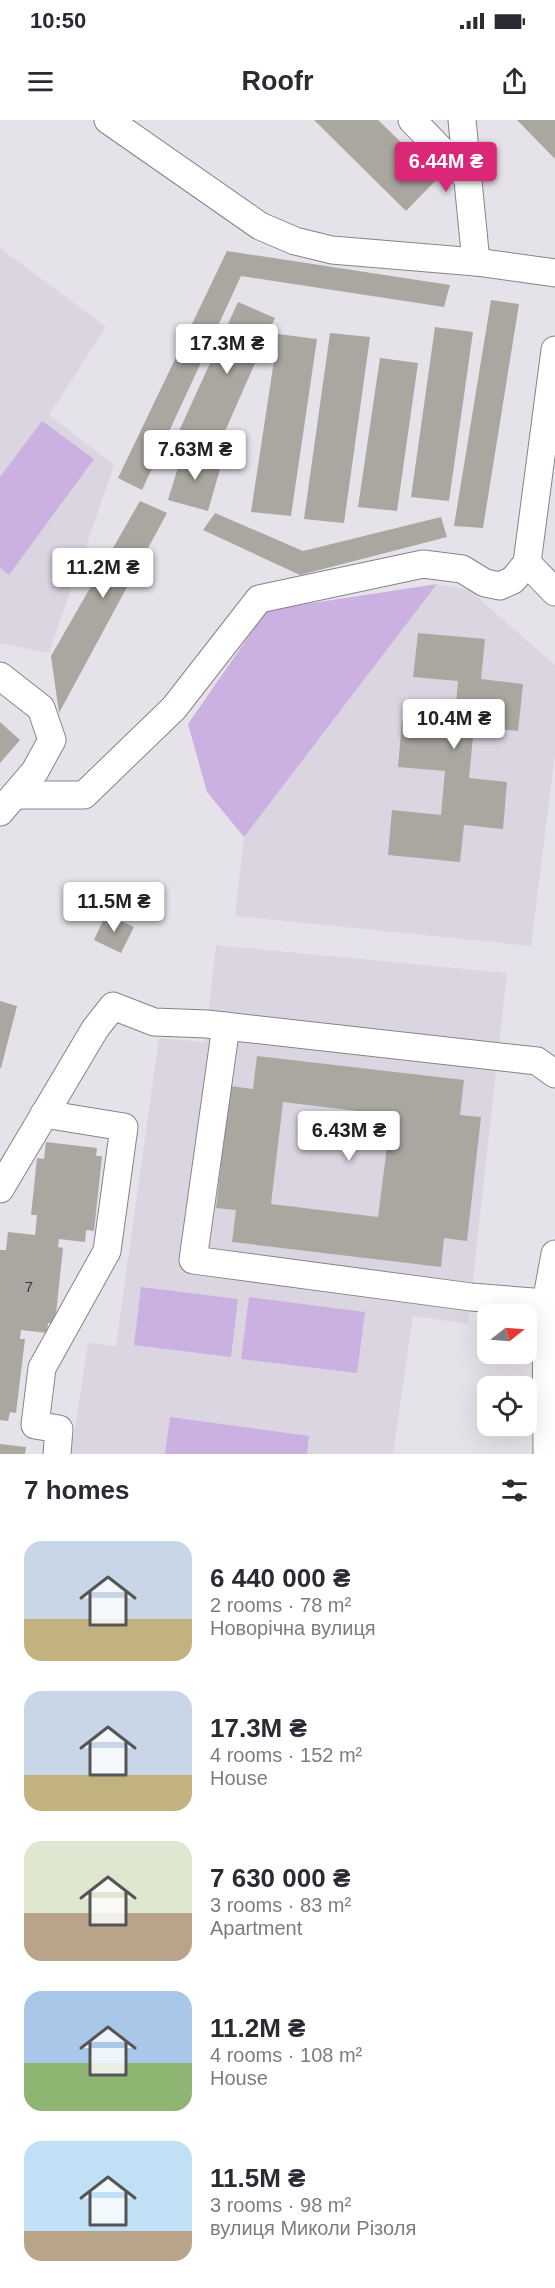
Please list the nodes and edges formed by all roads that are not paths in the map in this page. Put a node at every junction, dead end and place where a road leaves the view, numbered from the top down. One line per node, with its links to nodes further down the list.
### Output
1 (108, 120): 5 (street)
2 (412, 120): 4 (street)
3 (462, 120): 4 (street)
4 (468, 178): 5 (street)
5 (476, 262): 6 (street)
6 (555, 273)
7 (555, 350): 8 (street)
8 (527, 563): 9 (street); 11 (street)
9 (555, 592)
10 (0, 676): 11 (street)
11 (7, 803)
12 (226, 1026): 13 (street); 14 (street); 17 (street)
13 (555, 1074)
14 (44, 1114): 15 (street); 19 (street)
15 (0, 1189)
16 (555, 1254): 17 (street)
17 (546, 1303): 18 (street)
18 (550, 1411): 20 (street)
19 (57, 1454)
20 (547, 1454)

